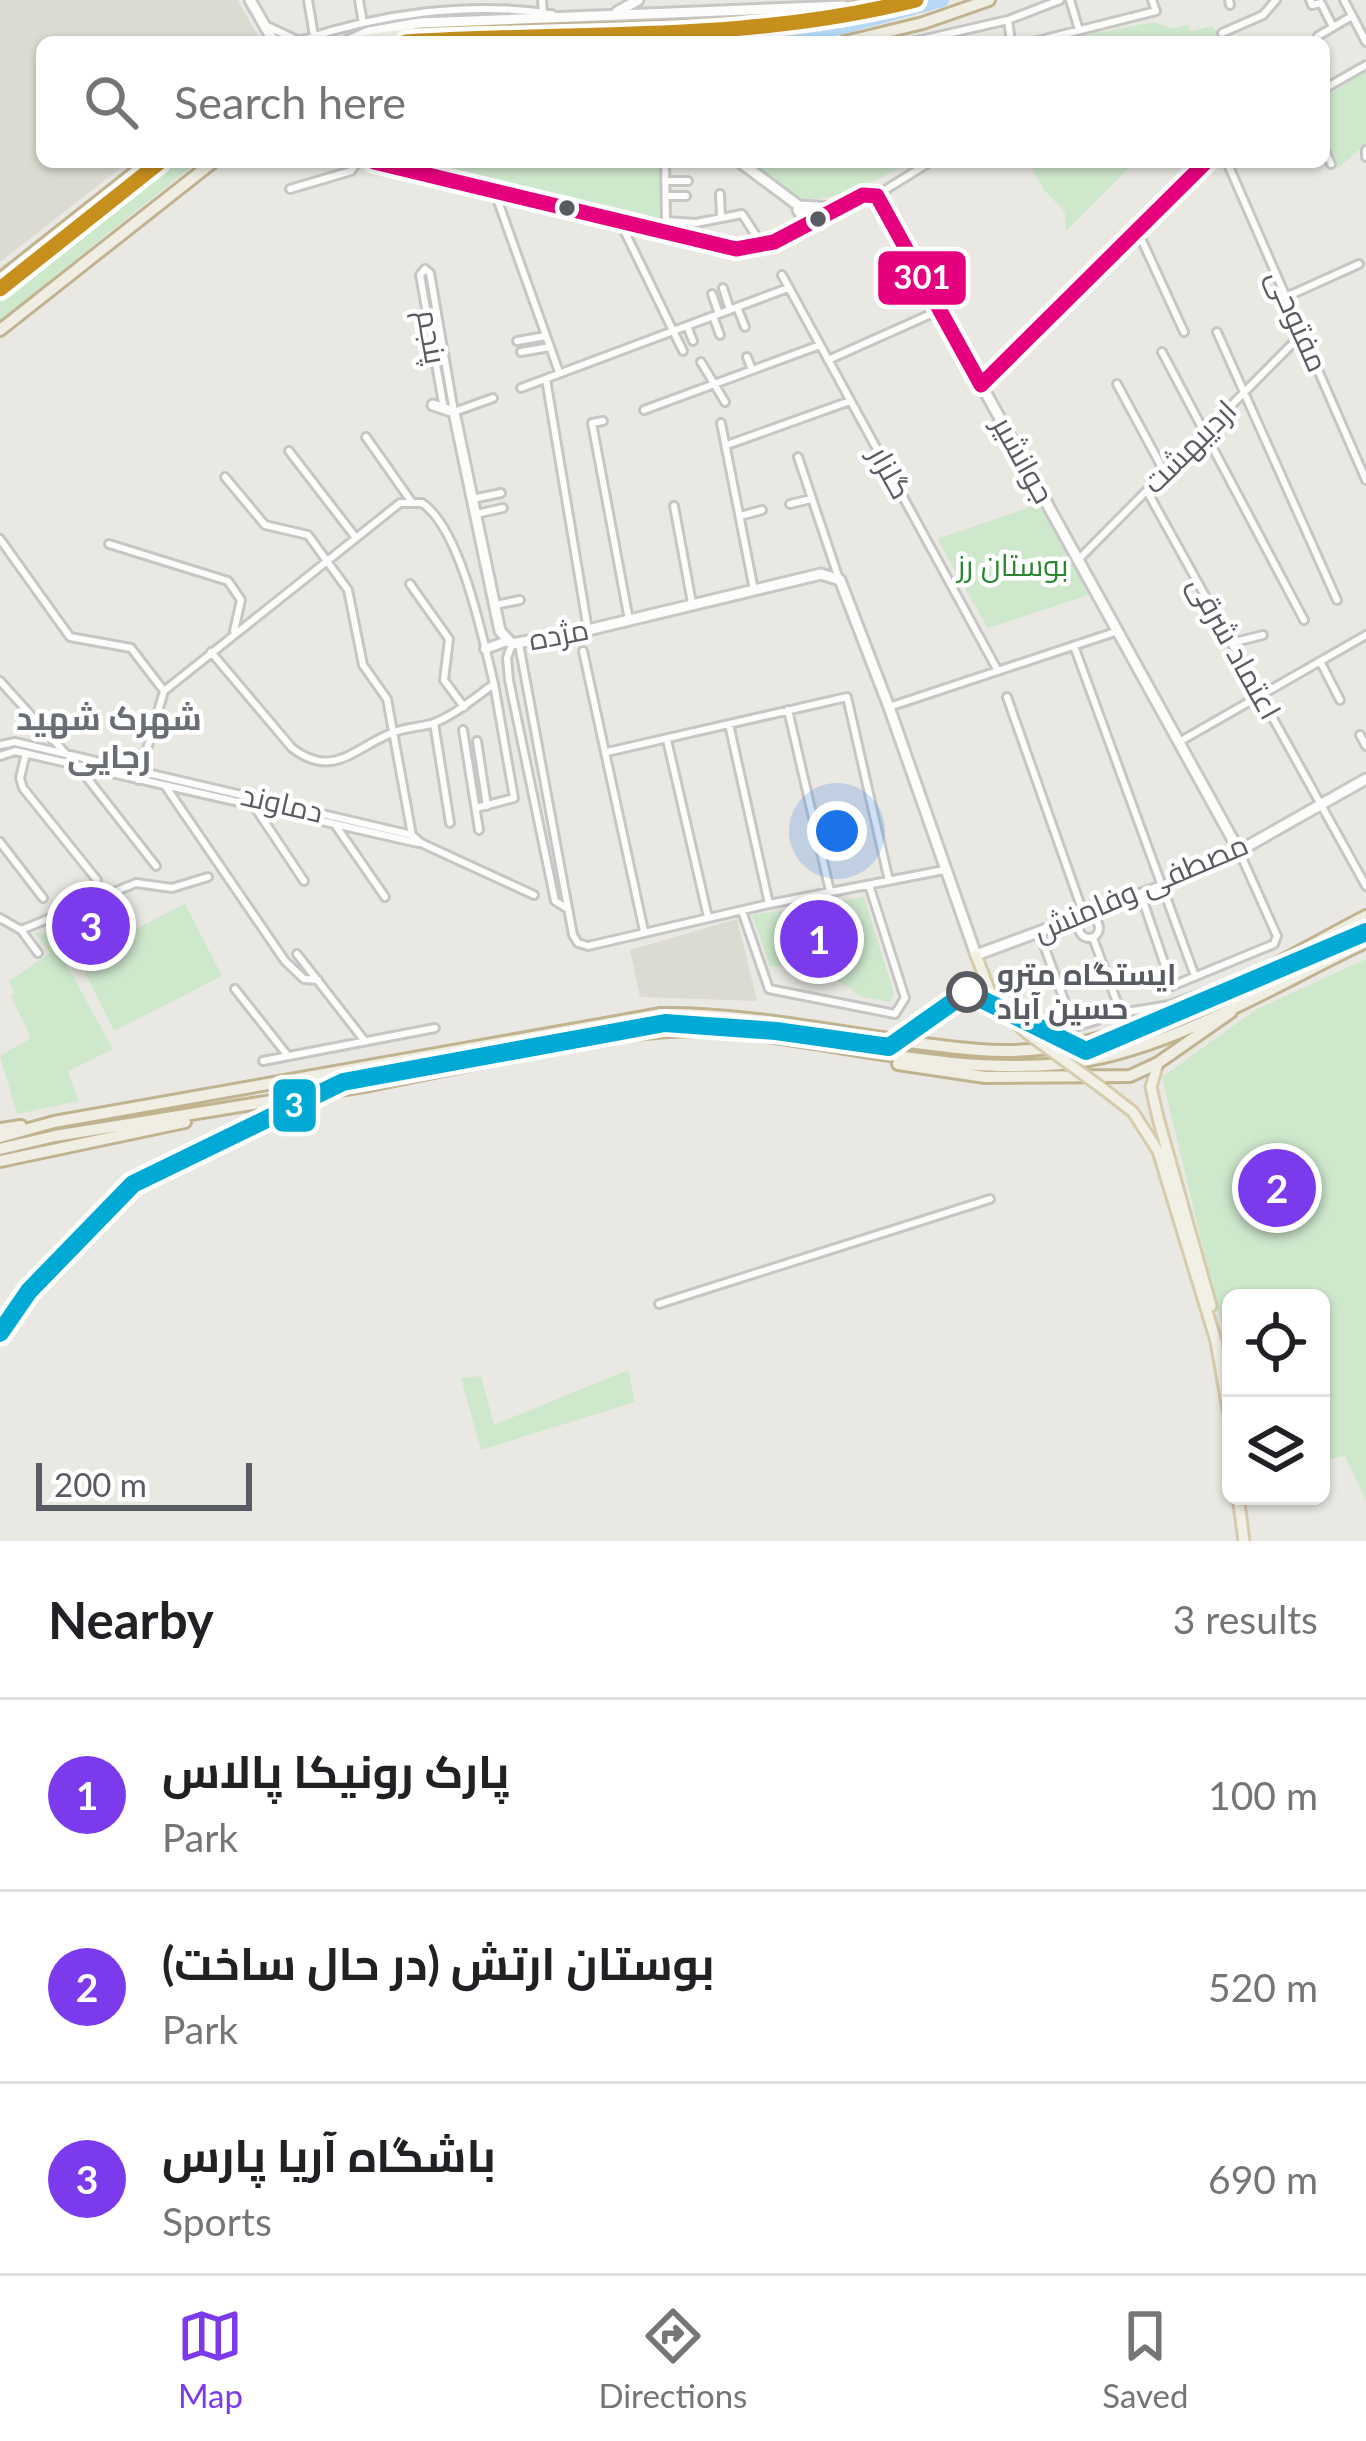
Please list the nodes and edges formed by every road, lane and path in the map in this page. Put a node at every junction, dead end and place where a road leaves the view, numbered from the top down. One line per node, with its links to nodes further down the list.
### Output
1 (250, 0): 27 (main road)
2 (308, 0): 34 (street)
3 (358, 0): 28 (street)
4 (414, 0): 22 (street)
5 (466, 0): 19 (street)
6 (542, 0): 20 (street)
7 (600, 0): 23 (street)
8 (638, 0): 23 (main road)
9 (656, 0): 21 (main road)
10 (889, 0): 18 (highway)
11 (989, 0): 37 (highway)
12 (1060, 0): 26 (street)
13 (1070, 0): 30 (street)
14 (1152, 0): 30 (street)
15 (1276, 0): 31 (street)
16 (1310, 0): 29 (street)
17 (1344, 0): 24 (street)
18 (873, 4): 21 (main road); 36 (highway)
19 (469, 10): 20 (street); 22 (street)
20 (543, 13): 25 (street)
21 (668, 13): 23 (main road)
22 (418, 14): 28 (street)
23 (603, 16): 25 (main road)
24 (1352, 16): 29 (street); 42 (street)
25 (567, 17): 35 (main road)
26 (1008, 20): 38 (street); 39 (street)
27 (263, 23): 32 (main road); 33 (street)
28 (364, 23): 34 (street)
29 (1333, 27): 41 (street)
30 (1079, 31): 40 (street)
31 (1222, 33)
32 (271, 36)
33 (282, 36)
34 (314, 36)
35 (360, 36)
36 (420, 36)
37 (870, 36)
38 (938, 36)
39 (1010, 36)
40 (1058, 36)
41 (1318, 36)
42 (1366, 42)
43 (1366, 65): 44 (street)
44 (1330, 86)
45 (140, 168): 71 (highway)
46 (205, 168): 81 (highway)
47 (353, 168): 56 (street)
48 (420, 168): 57 (main road)
49 (665, 168): 55 (street)
50 (748, 168): 62 (main road)
51 (921, 168): 61 (street)
52 (1200, 168): 67 (street)
53 (1230, 168): 75 (street, مفتوحی)
54 (688, 181): 55 (street)
55 (665, 182): 59 (street)
56 (290, 189)
57 (494, 189): 65 (main road); 87 (street)
58 (720, 194): 64 (street)
59 (666, 196): 60 (street); 64 (street)
60 (686, 196)
61 (877, 196): 63 (main road); 77 (main road, جوانشیر)
62 (799, 206): 63 (main road); 66 (main road)
63 (836, 208): 66 (main road)
64 (721, 218): 68 (street)
65 (619, 220): 68 (main road); 82 (street)
66 (807, 224): 68 (main road)
67 (1137, 230): 83 (street); 103 (street)
68 (763, 246)
69 (1359, 264): 75 (street)
70 (782, 275): 73 (street, گلزار)
71 (0, 279)
72 (723, 288): 76 (street)
73 (789, 288): 76 (street); 90 (street, گلزار)
74 (712, 293): 78 (street)
75 (1286, 297): 86 (street, مفتوحی)
76 (734, 309): 78 (street); 80 (street)
77 (940, 310): 96 (street); 103 (main road, جوانشیر)
78 (716, 315): 79 (street); 85 (street)
79 (687, 326): 82 (street); 89 (street)
80 (745, 327)
81 (0, 330)
82 (673, 331): 92 (street); 99 (street)
83 (1184, 332)
84 (1216, 332): 105 (street)
85 (720, 334)
86 (1302, 334): 105 (street, اردیبهشت); 123 (street, مفتوحی)
87 (546, 336): 88 (street); 91 (street)
88 (517, 341)
89 (693, 341)
90 (820, 345): 96 (street, گلزار); 98 (street)
91 (550, 347): 93 (street); 99 (street)
92 (683, 351)
93 (521, 352)
94 (1162, 352): 115 (street)
95 (747, 357): 98 (street)
96 (828, 360): 107 (street, گلزار)
97 (701, 362): 101 (street)
98 (752, 370): 101 (street)
99 (560, 373): 100 (street)
100 (546, 378): 104 (street); 149 (street)
101 (714, 384): 108 (street); 110 (street)
102 (1118, 384): 121 (street)
103 (981, 385): 138 (main road, جوانشیر)
104 (521, 388)
105 (1244, 394): 115 (street, اردیبهشت); 144 (street)
106 (493, 398): 109 (street)
107 (850, 400): 114 (street); 161 (street, گلزار)
108 (724, 403)
109 (444, 409): 109 (street, پنجم); 126 (main road, مژده)
110 (644, 410)
111 (761, 420): 114 (street)
112 (603, 421): 147 (street)
113 (721, 423): 117 (street)
114 (762, 432): 117 (street); 118 (street)
115 (1204, 434): 121 (street, اردیبهشت); 148 (street)
116 (366, 437): 128 (street)
117 (727, 445): 134 (street)
118 (764, 445)
119 (289, 451): 135 (street)
120 (798, 457): 127 (street)
121 (1165, 473): 124 (street, اردیبهشت)
122 (225, 477): 139 (street)
123 (1366, 480)
124 (1147, 491): 138 (street, اردیبهشت); 155 (street, اعتماد شرقی)
125 (501, 493): 126 (street)
126 (472, 499): 133 (main road, مژده)
127 (811, 499): 129 (street); 140 (street)
128 (411, 501): 135 (street); 157 (street)
129 (790, 504)
130 (674, 506): 146 (street)
131 (503, 508): 133 (street)
132 (762, 511): 134 (street)
133 (476, 514): 145 (main road, مژده)
134 (740, 516): 142 (street)
135 (356, 538): 139 (street)
136 (0, 539): 164 (street)
137 (109, 544): 151 (street)
138 (1078, 560): 150 (main road, جوانشیر)
139 (326, 561): 151 (street); 174 (street)
140 (840, 580): 142 (main road, مژده); 169 (main road)
141 (410, 584): 168 (street)
142 (754, 592): 146 (main road, مژده)
143 (520, 600): 145 (street)
144 (1337, 600)
145 (495, 605): 154 (main road, مژده)
146 (693, 606): 147 (main road, مژده)
147 (629, 620): 149 (main road, مژده)
148 (1304, 620)
149 (588, 630): 154 (main road, مژده)
150 (1118, 631): 156 (street); 178 (main road, جوانشیر)
151 (233, 634): 159 (street)
152 (1263, 635): 155 (street)
153 (1366, 635): 160 (street)
154 (513, 643): 157 (street); 215 (street); 215 (street)
155 (1231, 643): 165 (street, اعتماد شرقی)
156 (1075, 646): 161 (street); 207 (street)
157 (485, 649): 162 (street)
158 (583, 651): 181 (street)
159 (211, 652): 164 (street); 174 (street)
160 (1319, 661): 165 (street); 167 (street)
161 (998, 671): 169 (street)
162 (494, 684): 168 (street); 191 (street)
163 (1, 685): 183 (street)
164 (164, 691): 186 (street)
165 (1260, 695): 178 (street); 190 (street, اعتماد شرقی)
166 (1007, 698): 220 (street)
167 (1340, 700)
168 (464, 707): 171 (street)
169 (889, 707): 201 (main road)
170 (788, 710): 172 (street); 205 (street); 209 (street)
171 (434, 723): 174 (street); 193 (street)
172 (729, 724): 176 (street); 214 (street)
173 (463, 730): 192 (street)
174 (394, 732): 196 (street)
175 (1360, 735): 180 (street)
176 (667, 738): 181 (street); 218 (street)
177 (477, 741): 191 (street)
178 (1179, 742): 199 (main road, جوانشیر)
179 (0, 745): 183 (street, دماوند)
180 (1366, 746)
181 (608, 752): 222 (street)
182 (26, 753): 184 (street, دماوند); 185 (street, دماوند); 203 (street)
183 (66, 754): 186 (street, دماوند)
184 (0, 756)
185 (77, 765): 186 (street, دماوند); 200 (street)
186 (139, 775): 188 (street, دماوند)
187 (1366, 779): 190 (main road, مصطفی وفامنش)
188 (167, 782): 189 (street, دماوند); 230 (street)
189 (256, 803): 194 (street, دماوند); 196 (street, دماوند); 204 (street)
190 (1321, 805): 199 (main road, مصطفی وفامنش); 208 (street, اعتماد شرقی)
191 (487, 806): 192 (street)
192 (476, 808): 195 (street)
193 (450, 823)
194 (335, 826): 198 (street, دماوند); 212 (street)
195 (479, 830)
196 (412, 835): 198 (street, دماوند)
197 (0, 842): 213 (street)
198 (421, 843): 211 (street, دماوند)
199 (1239, 851): 207 (main road, مصطفی وفامنش); 229 (street)
200 (156, 866)
201 (946, 869): 205 (street); 228 (main road)
202 (208, 877): 221 (street)
203 (98, 880)
204 (304, 881)
205 (889, 881): 206 (street)
206 (868, 885): 209 (street); 216 (street)
207 (1163, 886): 210 (main road, مصطفی وفامنش); 229 (street)
208 (1366, 886)
209 (830, 891): 214 (street)
210 (1141, 894): 220 (main road, مصطفی وفامنش); 229 (street)
211 (534, 895)
212 (385, 897)
213 (43, 898)
214 (770, 904): 216 (street)
215 (568, 909): 222 (street)
216 (742, 911): 218 (street)
217 (1366, 912): 231 (highway)
218 (708, 917): 222 (street)
219 (0, 918): 221 (street)
220 (1085, 919): 223 (main road, مصطفی وفامنش); 224 (street); 224 (street)
221 (21, 930): 226 (street)
222 (644, 931)
223 (1039, 932): 228 (main road, مصطفی وفامنش); 236 (street)
224 (1094, 938): 231 (street)
225 (1366, 942): 233 (highway)
226 (38, 952)
227 (297, 954): 230 (street)
228 (976, 955): 249 (main road, bridge)
229 (1196, 976)
230 (318, 980): 238 (street)
231 (1240, 980): 244 (highway)
232 (235, 989): 240 (street)
233 (1249, 997): 239 (highway); 242 (highway)
234 (1024, 1020): 236 (street)
235 (1098, 1020): 236 (street)
236 (1074, 1027)
237 (435, 1028): 238 (street)
238 (364, 1040): 240 (street)
239 (860, 1053): 242 (highway); 243 (highway)
240 (288, 1056): 241 (street)
241 (262, 1061)
242 (1158, 1064): 249 (main road)
243 (297, 1098): 245 (highway); 246 (highway)
244 (0, 1133)
245 (0, 1150)
246 (0, 1161)
247 (990, 1199): 248 (street)
248 (659, 1304)
249 (1216, 1341): 250 (main road)
250 (1226, 1397)
251 (1239, 1505): 252 (main road)
252 (1244, 1541)

